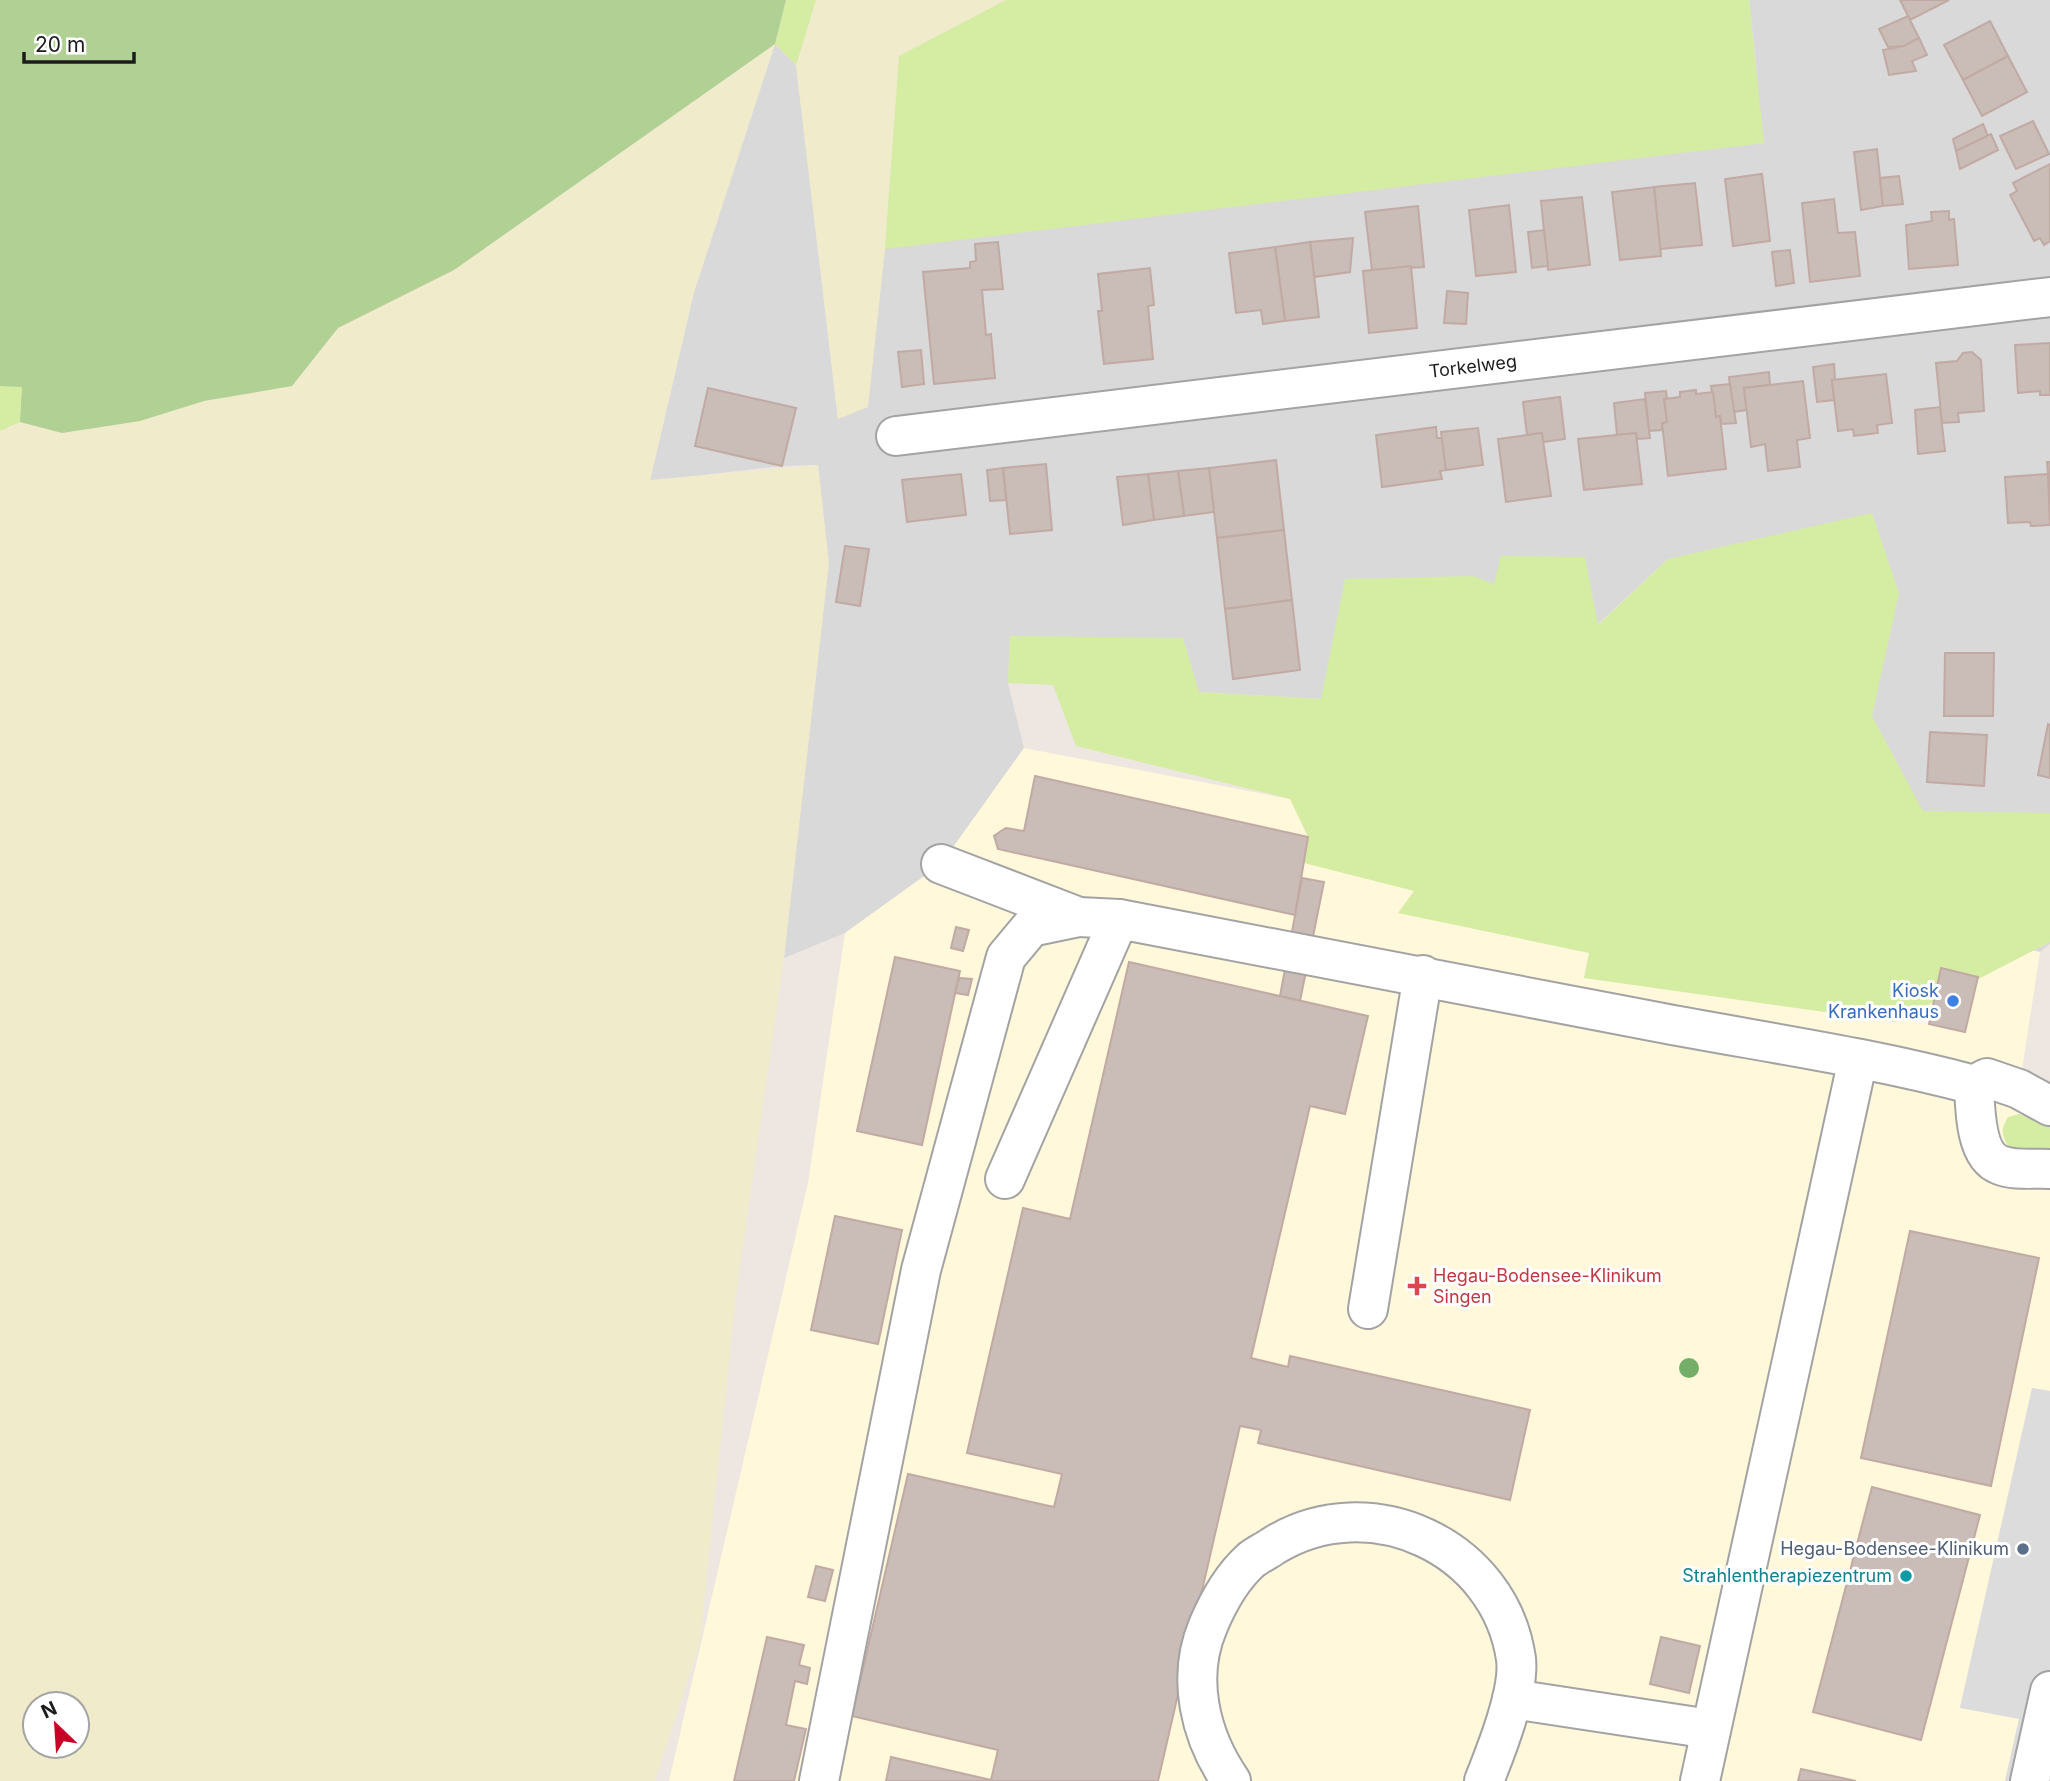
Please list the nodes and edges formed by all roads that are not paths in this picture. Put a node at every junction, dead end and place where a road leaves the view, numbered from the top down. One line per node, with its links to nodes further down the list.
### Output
1 (2050, 297): 2 (street, Torkelweg)
2 (897, 436)
3 (941, 864): 4 (street)
4 (1079, 917): 5 (street); 16 (street)
5 (1119, 919): 6 (street); 11 (street)
6 (1423, 975): 7 (street); 12 (street)
7 (1858, 1059): 8 (street); 15 (street)
8 (1974, 1086): 9 (street); 10 (street)
9 (2050, 1107)
10 (2050, 1169)
11 (1005, 1179)
12 (1368, 1309)
13 (2050, 1691): 20 (street)
14 (1512, 1699): 15 (street); 17 (street); 18 (street)
15 (1710, 1729): 19 (street)
16 (819, 1781)
17 (1231, 1781)
18 (1484, 1781)
19 (1700, 1781)
20 (2030, 1781)

